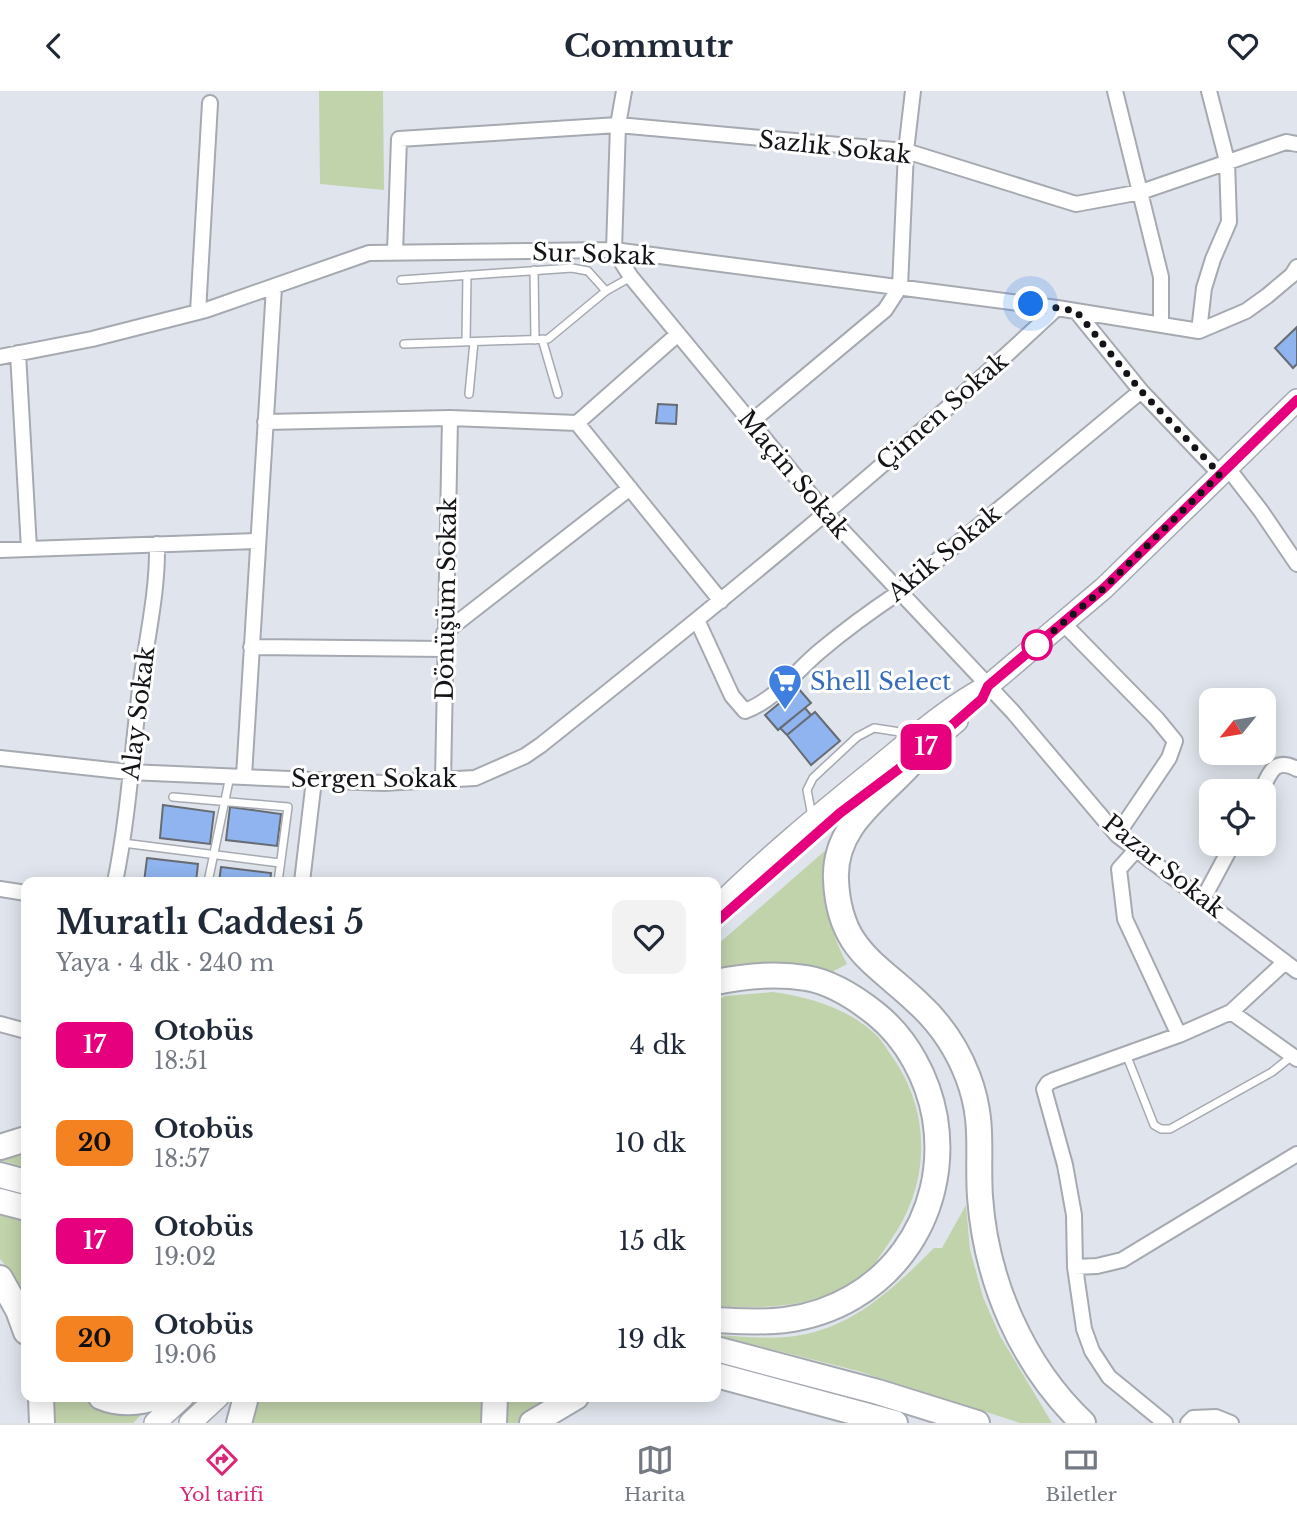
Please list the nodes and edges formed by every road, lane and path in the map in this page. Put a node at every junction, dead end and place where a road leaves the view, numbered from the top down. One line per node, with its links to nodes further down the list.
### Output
1 (624, 91): 6 (street)
2 (913, 91): 8 (street)
3 (1115, 91): 10 (street)
4 (1209, 91): 9 (street)
5 (210, 103): 23 (street)
6 (618, 125): 8 (street, Sazlık Sokak); 11 (street); 12 (street, Sazlık Sokak)
7 (1297, 144): 9 (street, Sazlık Sokak)
8 (906, 151): 10 (street, Sazlık Sokak); 19 (street)
9 (1227, 161): 10 (street, Sazlık Sokak); 25 (street)
10 (1141, 192): 24 (street)
11 (614, 250): 12 (street, Sur Sokak); 16 (street, Maçin Sokak); 19 (street, Sur Sokak)
12 (395, 252): 18 (street, Sur Sokak)
13 (1297, 267): 25 (street)
14 (534, 270): 15 (lane); 20 (lane); 27 (lane)
15 (467, 275): 17 (lane); 28 (lane)
16 (631, 277): 20 (lane); 26 (street, Maçin Sokak)
17 (401, 280)
18 (274, 286): 23 (street, Sur Sokak); 37 (street)
19 (900, 287): 21 (street, Sur Sokak); 38 (street)
20 (606, 291): 27 (lane)
21 (1057, 308): 22 (street, Sur Sokak); 42 (street, Çimen Sokak)
22 (1076, 311): 24 (street, Sur Sokak); 32 (street)
23 (198, 312): 30 (street, Sur Sokak)
24 (1161, 325): 25 (street, Sur Sokak)
25 (1199, 331)
26 (678, 334): 38 (street, Maçin Sokak); 39 (street)
27 (538, 340): 28 (lane); 34 (lane)
28 (470, 342): 29 (lane); 33 (lane)
29 (404, 344)
30 (18, 353): 31 (street, Sur Sokak); 45 (street)
31 (0, 357)
32 (1141, 391): 40 (street); 48 (street, Akik Sokak)
33 (469, 394)
34 (558, 394)
35 (1297, 400): 40 (main road)
36 (450, 418): 37 (street); 39 (street); 52 (street, Dönüşüm Sokak)
37 (265, 422): 43 (street)
38 (751, 422): 42 (street, Maçin Sokak)
39 (578, 423): 41 (street)
40 (1223, 470): 47 (street); 51 (main road)
41 (630, 488): 49 (street); 52 (street)
42 (825, 512): 48 (street, Maçin Sokak); 49 (street, Sergen Sokak)
43 (258, 541): 44 (street); 53 (street)
44 (157, 544): 45 (street); 59 (street, Alay Sokak)
45 (29, 549): 46 (street)
46 (0, 550)
47 (1297, 564)
48 (898, 593): 50 (street, Akik Sokak); 55 (street, Maçin Sokak)
49 (721, 601): 50 (street, Sergen Sokak)
50 (697, 620): 63 (street, Sergen Sokak)
51 (1062, 622): 55 (main road); 67 (street)
52 (444, 632): 54 (street, Dönüşüm Sokak)
53 (251, 647): 54 (street); 60 (street)
54 (444, 649): 63 (street, Dönüşüm Sokak)
55 (988, 686): 56 (main road); 67 (street, Pazar Sokak)
56 (919, 744): 66 (main road); 66 (lane); 81 (main road); 121 (highway)
57 (0, 758): 59 (street, Sergen Sokak)
58 (1297, 769): 61 (street)
59 (130, 772): 60 (street, Sergen Sokak); 68 (street, Alay Sokak)
60 (237, 776): 62 (street, Sergen Sokak); 65 (lane)
61 (1267, 779)
62 (314, 780): 63 (street, Sergen Sokak); 76 (street)
63 (443, 781)
64 (173, 797): 65 (lane)
65 (225, 801): 70 (lane); 72 (lane)
66 (814, 820): 80 (main road)
67 (1117, 835): 69 (street, Pazar Sokak)
68 (123, 843): 70 (lane); 73 (street, Alay Sokak)
69 (1136, 850): 79 (street, Pazar Sokak); 87 (street)
70 (213, 856): 72 (lane); 74 (lane)
71 (1226, 856): 79 (street)
72 (280, 863): 75 (lane)
73 (116, 877)
74 (209, 877)
75 (279, 877)
76 (303, 877)
77 (0, 889): 78 (street)
78 (21, 892)
79 (1203, 899): 82 (street, Pazar Sokak)
80 (721, 904)
81 (721, 918)
82 (1291, 966): 84 (street)
83 (721, 981): 100 (highway)
84 (1231, 1012): 87 (street); 89 (street)
85 (0, 1024): 86 (street)
86 (21, 1030)
87 (1179, 1035): 88 (street)
88 (1126, 1054): 89 (lane); 97 (street)
89 (1295, 1058)
90 (21, 1141): 91 (highway)
91 (0, 1147)
92 (1297, 1154): 97 (street)
93 (0, 1175): 94 (highway)
94 (21, 1181)
95 (0, 1201): 96 (highway)
96 (21, 1207)
97 (1075, 1267): 122 (street)
98 (0, 1278): 99 (highway)
99 (21, 1318)
100 (721, 1320)
101 (721, 1350): 120 (highway)
102 (721, 1376): 104 (highway)
103 (721, 1385): 104 (highway)
104 (762, 1387): 119 (highway)
105 (41, 1402): 113 (highway)
106 (119, 1402): 107 (highway)
107 (142, 1402)
108 (178, 1402): 114 (main road)
109 (213, 1402): 115 (main road)
110 (245, 1402): 116 (highway)
111 (495, 1402): 117 (highway)
112 (568, 1402): 118 (highway)
113 (42, 1423)
114 (155, 1423)
115 (190, 1423)
116 (239, 1423)
117 (494, 1423)
118 (532, 1423)
119 (895, 1423)
120 (977, 1423)
121 (1083, 1423)
122 (1164, 1423)
123 (1188, 1423): 124 (street)
124 (1231, 1423)

